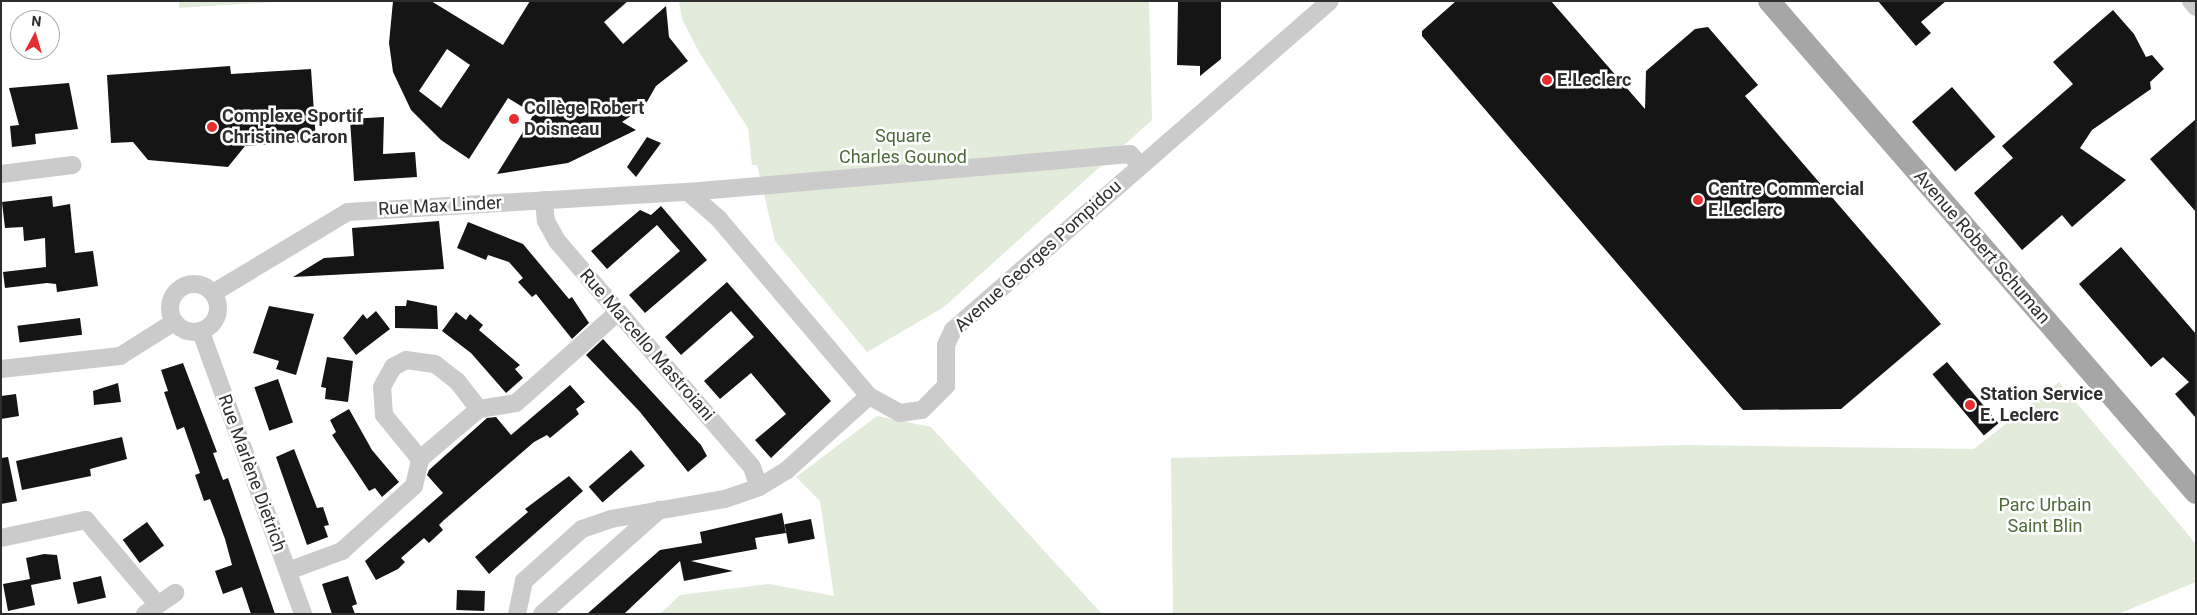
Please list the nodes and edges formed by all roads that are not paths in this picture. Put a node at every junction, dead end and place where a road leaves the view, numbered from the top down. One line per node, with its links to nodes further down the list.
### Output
1 (1330, 1): 6 (street, Avenue Georges Pompidou)
2 (1769, 1): 19 (main road, Avenue Robert Schuman)
3 (2191, 1): 4 (street)
4 (2196, 6)
5 (72, 165): 7 (street)
6 (1140, 165): 8 (street, Rue Max Linder); 15 (street, Avenue Georges Pompidou)
7 (1, 174)
8 (688, 192): 9 (street, Rue Max Linder); 15 (street, Avenue Georges Pompidou)
9 (544, 200): 10 (street, Rue Max Linder); 11 (street, Rue Marcello Mastroiani)
10 (213, 293): 12 (street); 13 (street)
11 (618, 312): 16 (street); 18 (street, Rue Marcello Mastroiani)
12 (174, 322): 13 (street); 14 (street)
13 (201, 332): 22 (street, Rue Marlène Dietrich)
14 (1, 369)
15 (869, 396): 18 (street)
16 (479, 409): 17 (street); 17 (street)
17 (420, 459): 22 (street)
18 (759, 487): 20 (street)
19 (2196, 493)
20 (659, 510): 26 (street); 27 (street)
21 (1, 538): 24 (street)
22 (288, 571): 25 (street, Rue Marlène Dietrich)
23 (175, 594): 24 (street)
24 (152, 609)
25 (303, 614)
26 (517, 614)
27 (542, 614)

